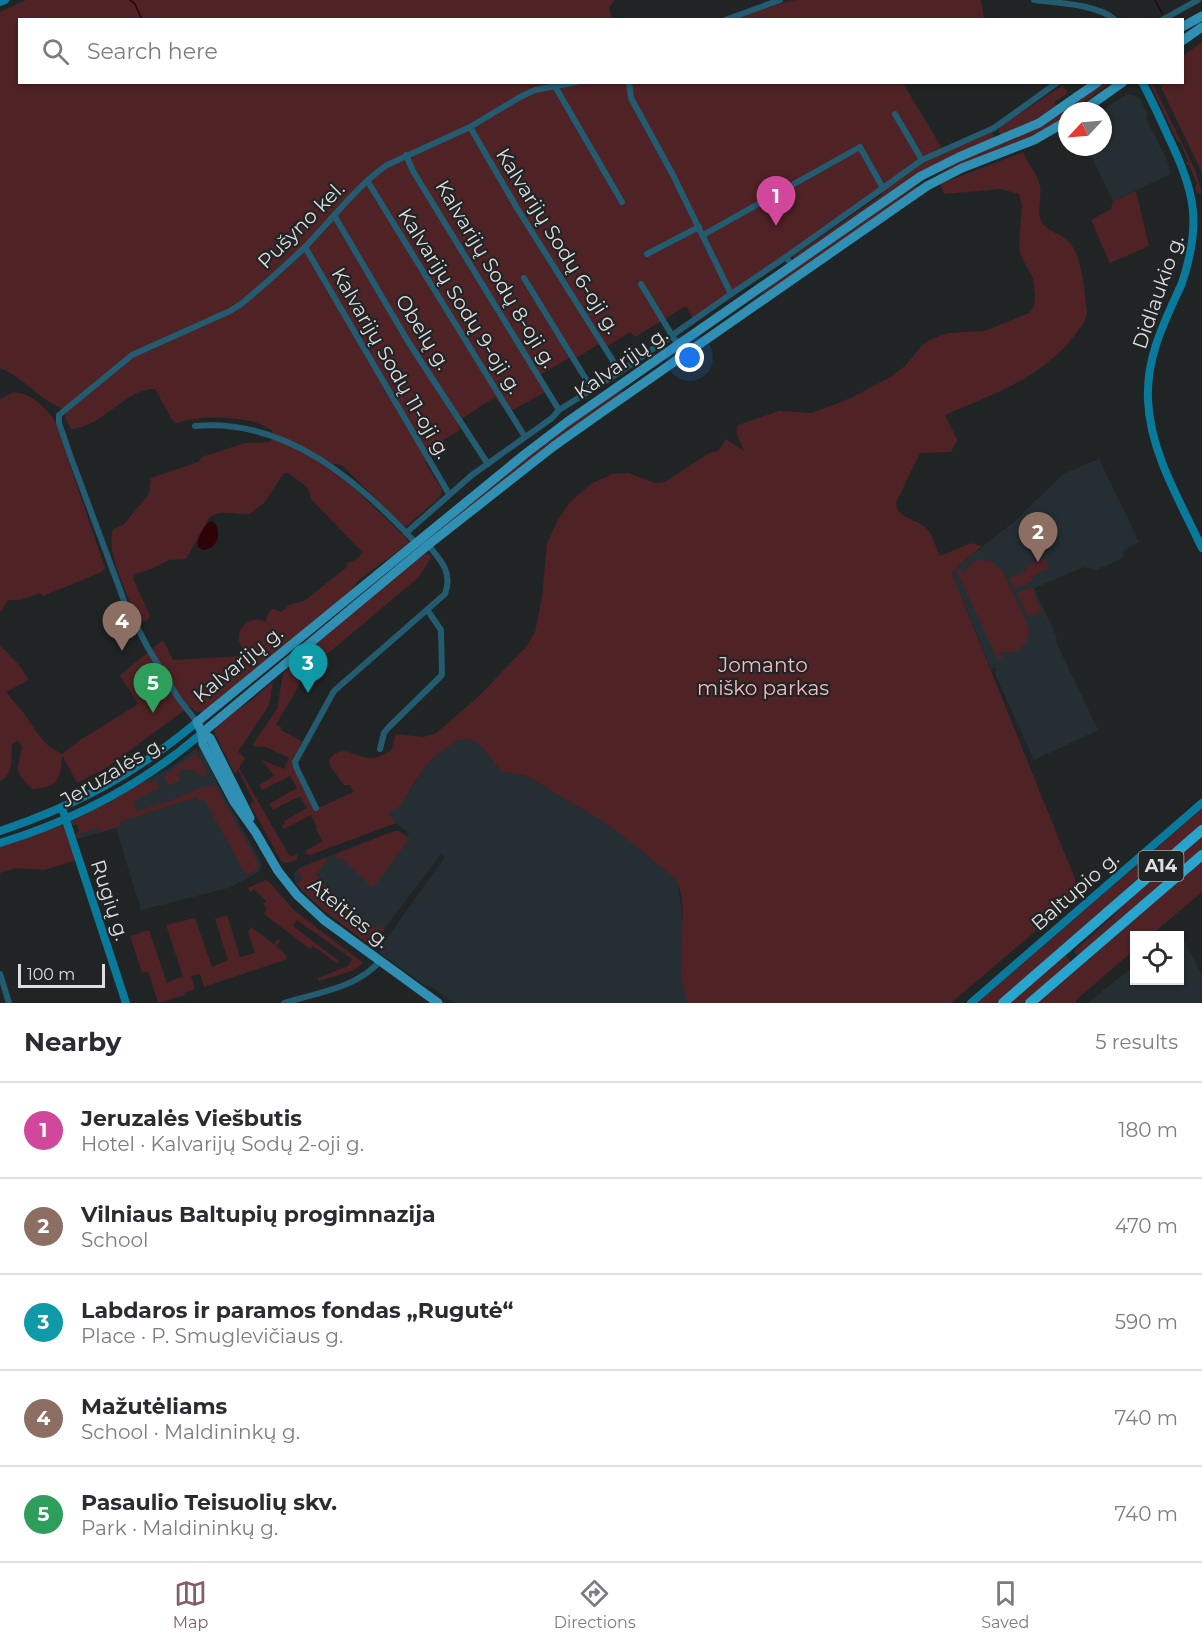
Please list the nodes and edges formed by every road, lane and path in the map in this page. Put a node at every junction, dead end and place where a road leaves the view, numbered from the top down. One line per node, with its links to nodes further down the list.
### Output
1 (4, 0): 5 (street)
2 (780, 0): 7 (street)
3 (1034, 0): 8 (street)
4 (1198, 0): 9 (street)
5 (0, 2)
6 (1202, 16): 10 (main road)
7 (730, 18)
8 (1112, 18)
9 (1166, 18)
10 (1184, 26)
11 (1202, 27): 12 (main road)
12 (1184, 40)
13 (571, 84): 19 (street, Pušyno kel.)
14 (629, 84): 34 (street)
15 (1055, 84): 24 (street)
16 (1095, 84): 25 (main road, Kalvarijų g.)
17 (1120, 84): 20 (main road)
18 (1143, 84): 56 (street, Didlaukio g.)
19 (556, 88): 23 (street, Pušyno kel.); 32 (street)
20 (1095, 102)
21 (895, 114): 27 (street)
22 (1058, 126): 30 (main road, Kalvarijų g.)
23 (470, 127): 26 (street, Pušyno kel.); 46 (street, Kalvarijų Sodų 6-oji g.)
24 (994, 128): 25 (street); 27 (street)
25 (999, 141): 28 (main road, Kalvarijų g.)
26 (406, 155): 29 (street, Pušyno kel.); 48 (street, Kalvarijų Sodų 8-oji g.)
27 (922, 160): 31 (street)
28 (921, 176): 30 (main road); 38 (main road, Kalvarijų g.)
29 (368, 182): 33 (street, Pušyno kel.); 50 (street, Kalvarijų Sodų 9-oji g.)
30 (927, 186): 43 (main road, Kalvarijų g.)
31 (883, 188): 35 (street); 38 (street)
32 (622, 202)
33 (334, 215): 36 (street, Pušyno kel.); 51 (street, Obelų g.)
34 (699, 227): 35 (street); 37 (street)
35 (703, 235): 41 (street)
36 (305, 247): 52 (street, Kalvarijų Sodų 11-oji g.); 58 (street, Pušyno kel.)
37 (647, 254)
38 (789, 261): 41 (street); 42 (main road, Kalvarijų g.)
39 (524, 278): 47 (street)
40 (641, 284): 44 (street)
41 (731, 294): 44 (street)
42 (714, 320): 43 (main road); 45 (main road, Kalvarijų g.)
43 (721, 329): 55 (main road, Kalvarijų g.)
44 (671, 336): 45 (street); 46 (street)
45 (678, 345): 54 (main road, Kalvarijų g.)
46 (620, 372): 47 (street)
47 (592, 389): 48 (street)
48 (559, 410): 50 (street)
49 (195, 426): 53 (street)
50 (525, 437): 51 (street)
51 (488, 464): 52 (street)
52 (449, 494): 53 (street)
53 (406, 532): 54 (street)
54 (418, 540): 55 (main road); 58 (main road, Kalvarijų g.)
55 (428, 545): 57 (street); 59 (main road, Kalvarijų g.)
56 (1202, 548)
57 (428, 611): 60 (street); 63 (street)
58 (196, 722): 59 (main road, Ateities g.); 62 (street, Jeruzalės g.)
59 (202, 733): 64 (street, Jeruzalės g.); 71 (main road, Ateities g.)
60 (380, 749)
61 (1202, 803): 77 (street, Baltupio g.)
62 (62, 808): 64 (street, Rugių g.); 66 (street, Jeruzalės g.)
63 (316, 808)
64 (67, 819): 67 (street, Jeruzalės g.); 74 (street, Rugių g.)
65 (1202, 830): 69 (highway, A14)
66 (0, 831)
67 (0, 843)
68 (1202, 855): 70 (highway, A14)
69 (1073, 943): 70 (highway); 78 (highway, A14)
70 (1083, 957): 79 (highway, A14)
71 (380, 961): 75 (street); 76 (main road, Ateities g.)
72 (0, 974): 73 (street)
73 (9, 1003)
74 (126, 1003)
75 (284, 1003)
76 (438, 1003)
77 (971, 1003)
78 (1003, 1003)
79 (1030, 1003)

